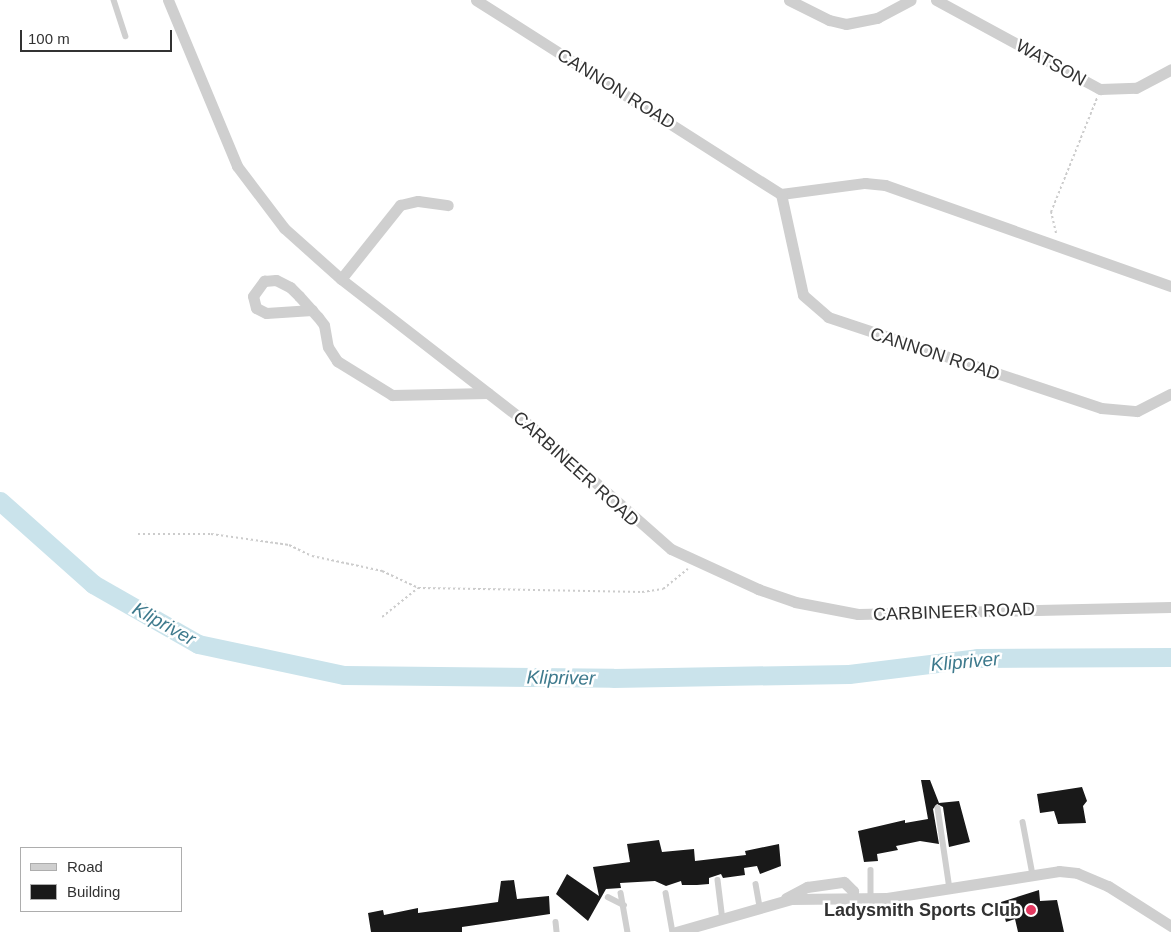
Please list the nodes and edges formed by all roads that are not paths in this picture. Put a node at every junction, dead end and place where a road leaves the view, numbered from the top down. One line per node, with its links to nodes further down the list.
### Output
1 (114, 0): 7 (lane)
2 (168, 0): 11 (street, CARBINEER ROAD)
3 (476, 0): 9 (street, CANNON ROAD)
4 (789, 0): 5 (street)
5 (909, 0)
6 (936, 0): 8 (street, WATSON)
7 (126, 36)
8 (1171, 69)
9 (781, 194): 12 (street); 15 (street, CANNON ROAD)
10 (448, 205): 11 (street)
11 (341, 279): 14 (street, CARBINEER ROAD)
12 (1171, 286)
13 (312, 310): 13 (street); 14 (street)
14 (488, 393): 16 (street, CARBINEER ROAD)
15 (1171, 394)
16 (1171, 608)
17 (938, 808): 23 (lane)
18 (1023, 822): 20 (lane)
19 (871, 870): 28 (lane)
20 (1032, 875): 23 (street); 34 (street)
21 (718, 880): 32 (lane)
22 (756, 884): 31 (lane)
23 (950, 889): 28 (street)
24 (666, 892): 37 (lane)
25 (621, 893): 30 (lane)
26 (608, 897): 30 (lane)
27 (852, 899): 28 (street); 29 (street); 29 (street)
28 (871, 899)
29 (780, 901): 31 (street)
30 (624, 905): 36 (lane)
31 (760, 907): 32 (street)
32 (723, 919): 37 (street)
33 (556, 922): 35 (lane)
34 (1171, 926)
35 (557, 932)
36 (628, 932)
37 (680, 932)

